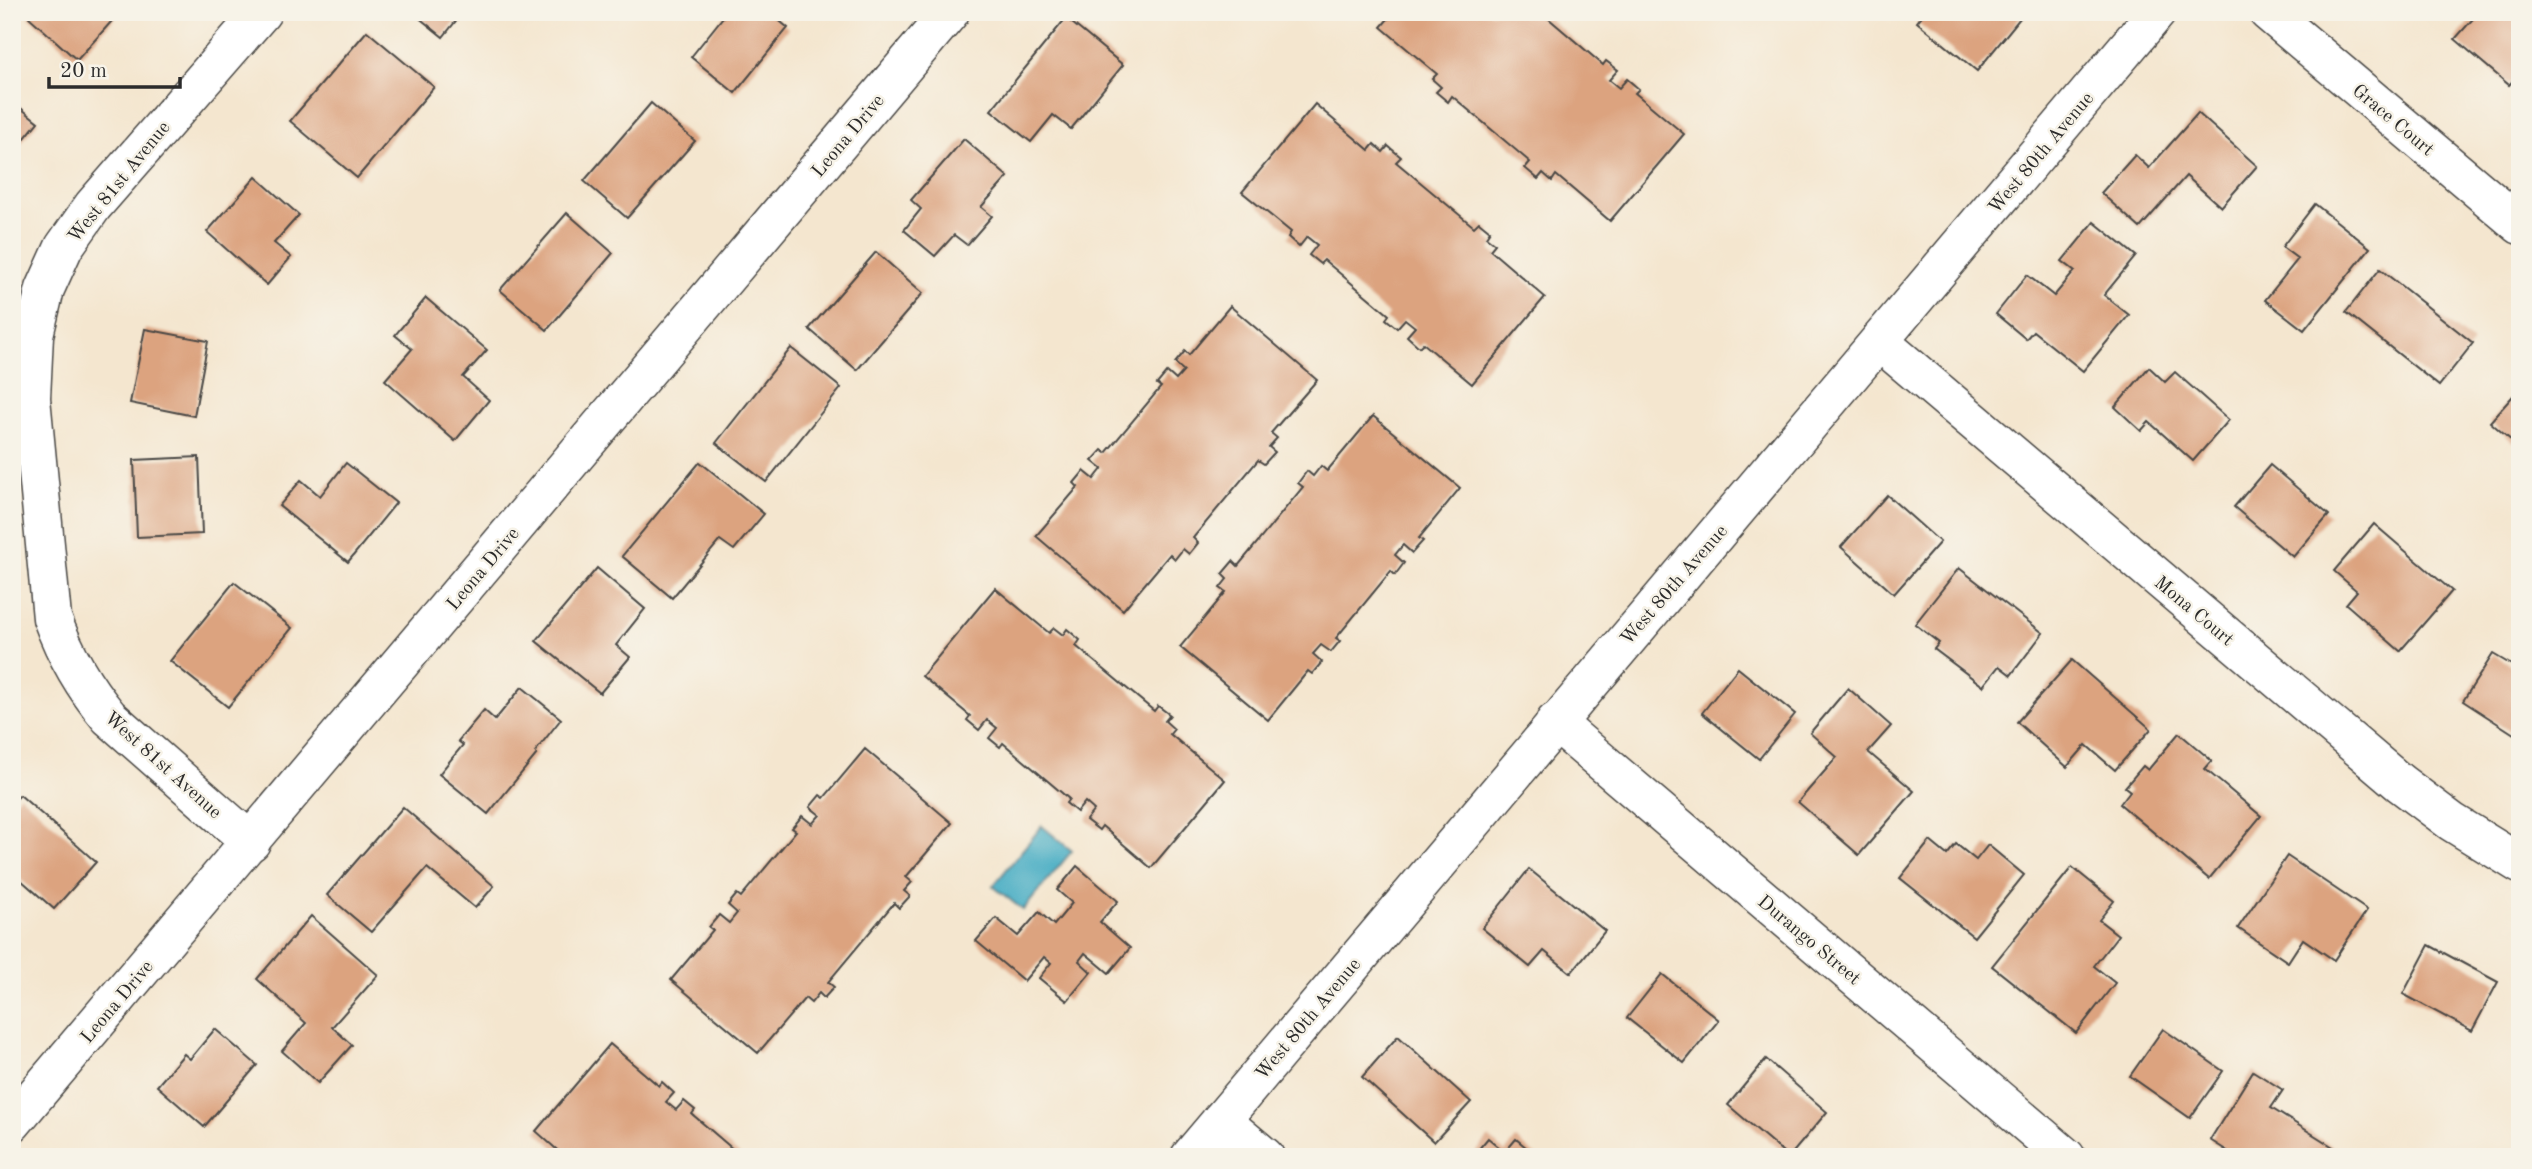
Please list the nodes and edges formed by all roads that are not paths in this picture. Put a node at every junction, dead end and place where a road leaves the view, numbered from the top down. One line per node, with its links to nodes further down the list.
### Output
1 (262, 12): 8 (street, West 81st Avenue)
2 (950, 12): 8 (street, Leona Drive)
3 (2157, 12): 6 (street, West 80th Avenue)
4 (2267, 12): 5 (street, Grace Court)
5 (2520, 225)
6 (1880, 342): 7 (street, West 80th Avenue); 9 (street, Mona Court)
7 (1555, 722): 10 (street, West 80th Avenue); 14 (street, Durango Street)
8 (251, 842): 11 (street, Leona Drive)
9 (2520, 864)
10 (1221, 1120): 12 (street, West 80th Avenue); 13 (street)
11 (12, 1123)
12 (1190, 1157)
13 (1265, 1157)
14 (2066, 1157)

